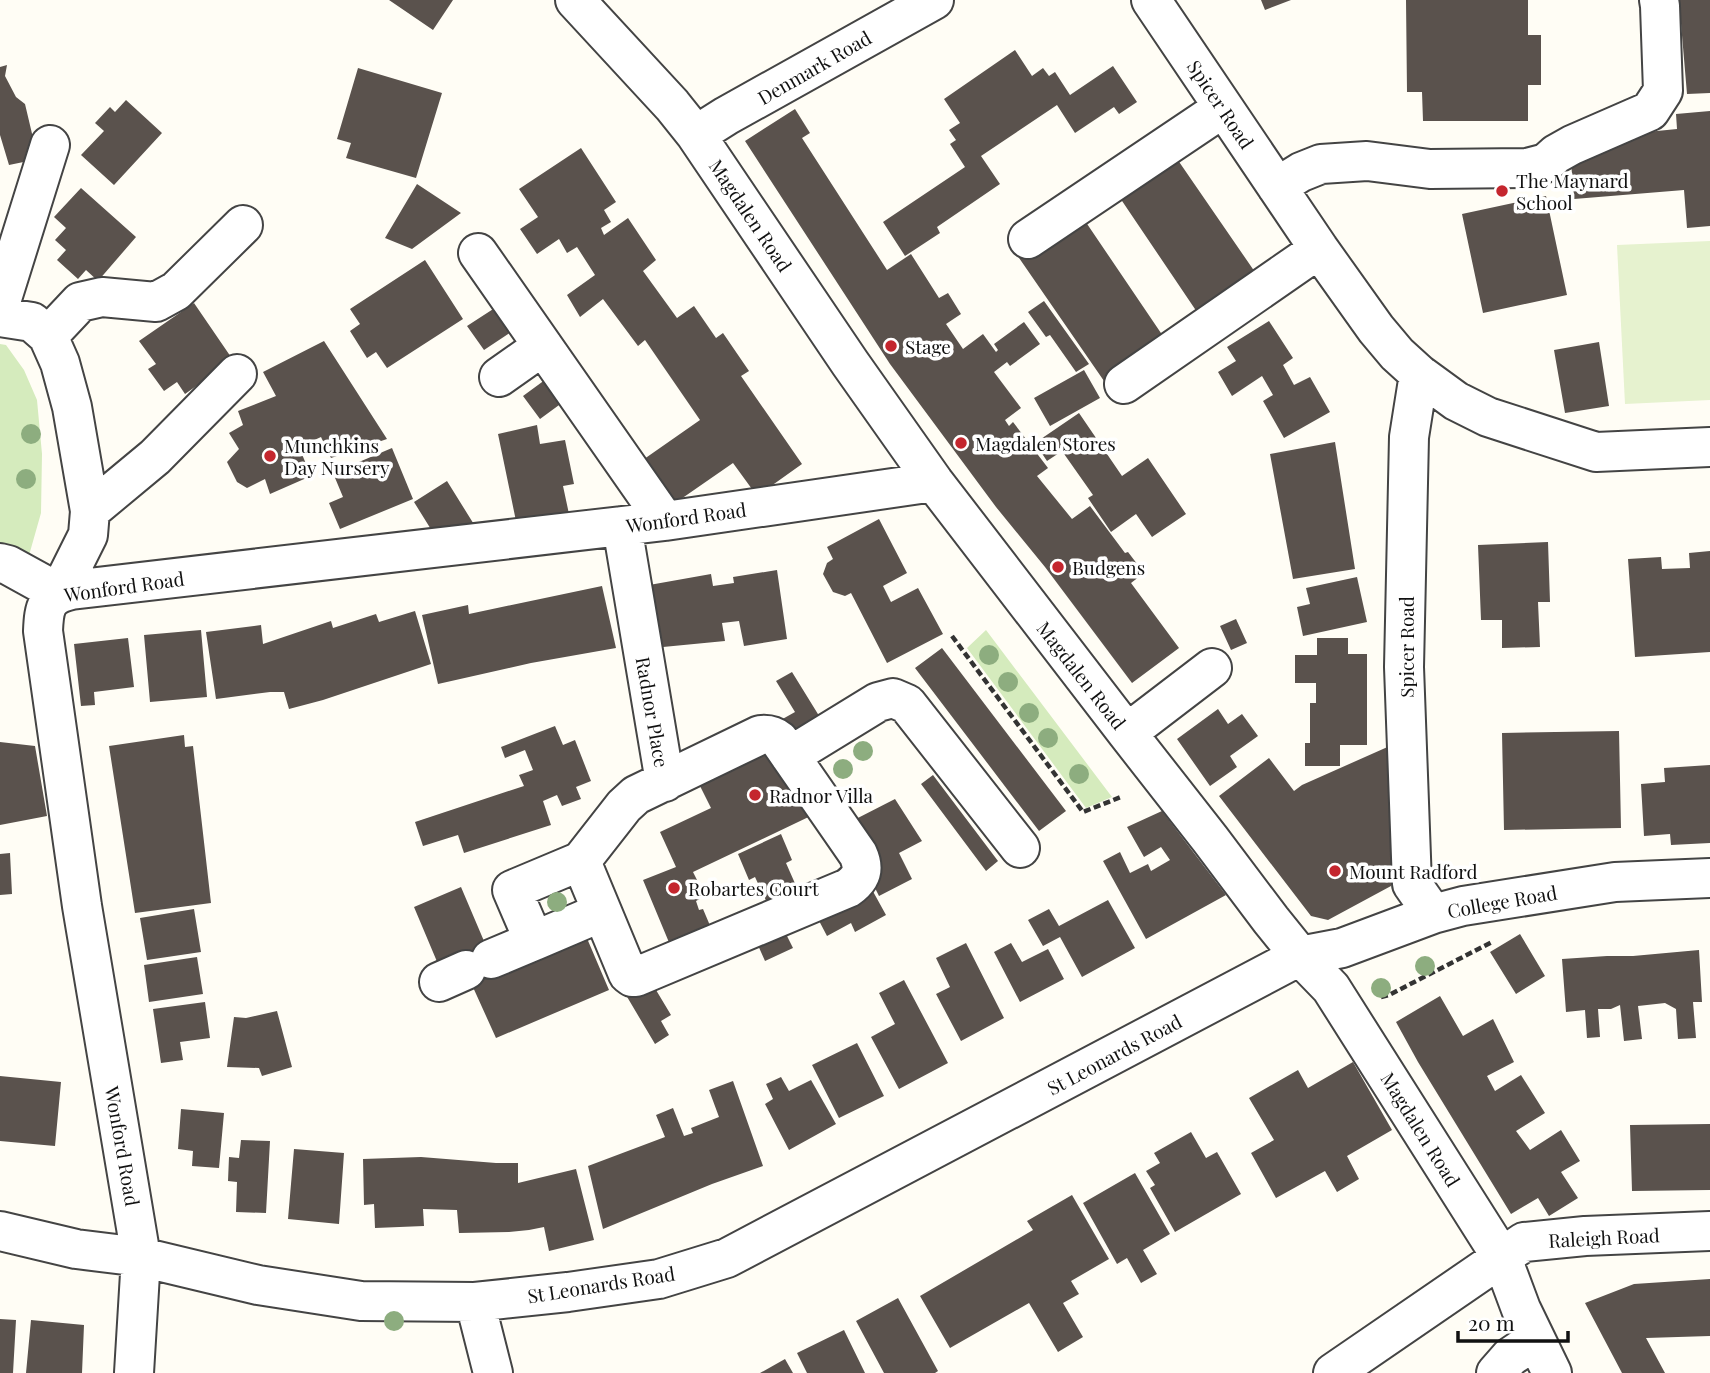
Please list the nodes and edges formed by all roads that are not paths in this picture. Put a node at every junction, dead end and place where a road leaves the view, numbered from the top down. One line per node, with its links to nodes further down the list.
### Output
1 (575, 0): 6 (street, Magdalen Road)
2 (934, 0): 6 (street, Denmark Road)
3 (1151, 0): 5 (street, Spicer Road)
4 (1659, 0): 8 (street)
5 (1223, 108): 8 (street, Spicer Road); 10 (street)
6 (696, 135): 22 (street, Magdalen Road)
7 (50, 145): 13 (street)
8 (1277, 187): 11 (street, Spicer Road)
9 (243, 225): 15 (street)
10 (1028, 239)
11 (1319, 249): 18 (street, Spicer Road); 20 (street)
12 (478, 253): 16 (street)
13 (0, 306)
14 (0, 317): 15 (street)
15 (48, 336): 23 (street)
16 (543, 346): 19 (street); 24 (street)
17 (237, 374): 23 (street)
18 (1419, 374): 21 (street, Spicer Road); 36 (street, Spicer Road)
19 (499, 377)
20 (1124, 384)
21 (1710, 447)
22 (934, 482): 24 (street, Wonford Road); 29 (street, Magdalen Road)
23 (90, 511): 27 (street)
24 (665, 521): 25 (street, Wonford Road)
25 (622, 526): 27 (street, Wonford Road); 31 (street, Radnor Place)
26 (0, 563): 27 (street)
27 (59, 593): 42 (street, Wonford Road)
28 (1212, 668): 29 (street)
29 (1127, 733): 38 (street, Magdalen Road)
30 (797, 766): 31 (street); 32 (street); 35 (street)
31 (665, 782): 33 (street, Radnor Place)
32 (1020, 848)
33 (581, 861): 35 (street); 37 (street, Radnor Place)
34 (1710, 878): 36 (street, College Road)
35 (602, 912): 37 (street)
36 (1433, 914): 38 (street, College Road)
37 (534, 941): 39 (street)
38 (1300, 956): 43 (street, Magdalen Road); 44 (street, St Leonards Road)
39 (465, 970)
40 (0, 1231): 42 (street, St Leonards Road)
41 (1710, 1231): 43 (street, Raleigh Road)
42 (141, 1257): 44 (street, St Leonards Road); 46 (street, Wonford Road)
43 (1502, 1258): 45 (street, Magdalen Road); 48 (street, Raleigh Road)
44 (475, 1302): 47 (street)
45 (1544, 1357): 49 (street)
46 (134, 1373)
47 (493, 1373)
48 (1333, 1373)
49 (1496, 1373)

